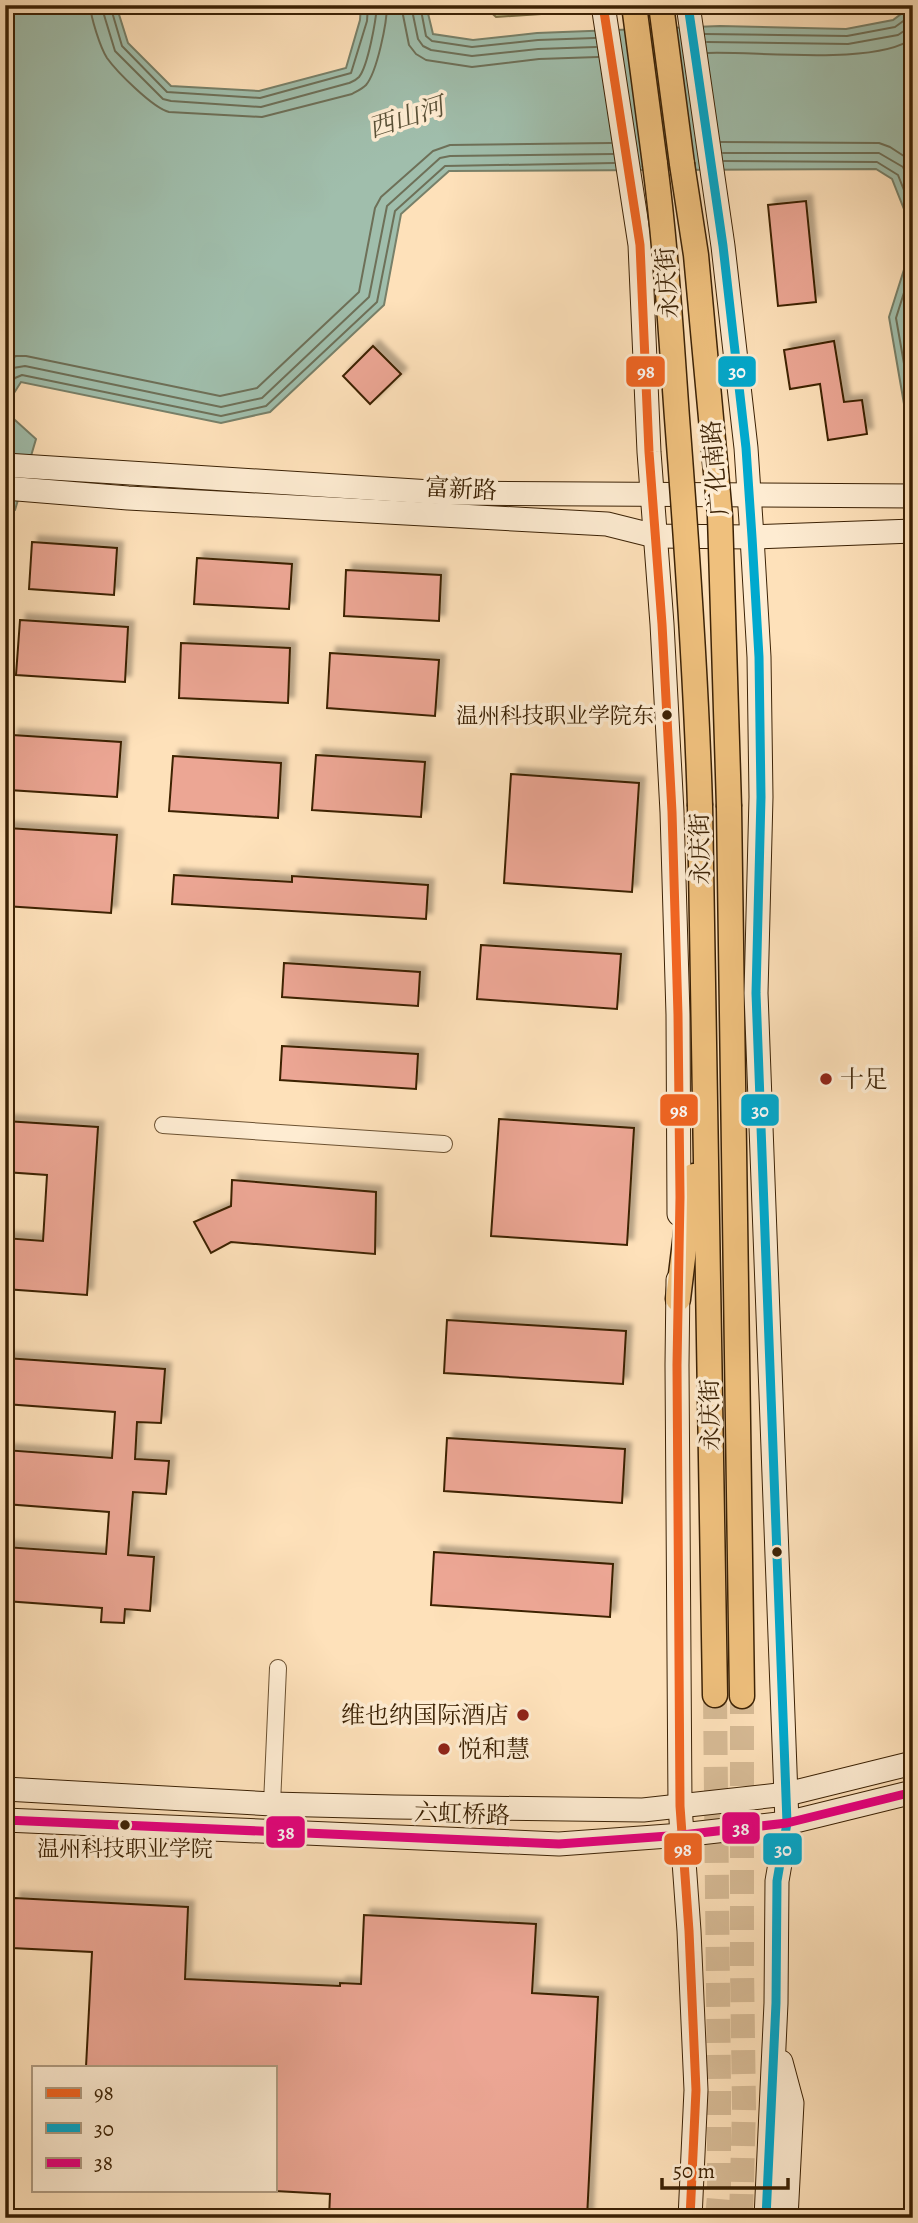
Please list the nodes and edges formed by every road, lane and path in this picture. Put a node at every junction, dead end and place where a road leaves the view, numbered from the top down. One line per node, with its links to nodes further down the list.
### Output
1 (603, 5): 7 (main road)
2 (634, 5): 14 (main road, 永庆街, bridge)
3 (661, 5): 13 (main road, 广化南路, bridge)
4 (688, 5): 8 (main road)
5 (5, 465): 7 (main road, 富新路)
6 (5, 488): 11 (main road, 富新路)
7 (652, 493): 8 (main road, 富新路); 11 (main road)
8 (749, 494): 9 (main road, 富新路); 12 (main road)
9 (913, 496)
10 (913, 531): 12 (main road, 富新路)
11 (655, 536): 12 (main road, 富新路); 17 (main road)
12 (752, 537): 24 (main road)
13 (729, 807): 20 (main road, 永庆街)
14 (704, 1088): 17 (main road); 19 (main road, 永庆街)
15 (163, 1125): 16 (street)
16 (444, 1144)
17 (678, 1300): 26 (main road)
18 (278, 1668): 25 (street)
19 (715, 1695)
20 (742, 1696)
21 (913, 1763): 24 (main road, 六虹桥路)
22 (5, 1788): 25 (main road, 六虹桥路)
23 (913, 1792): 28 (main road, 六虹桥路)
24 (787, 1794): 26 (main road, 六虹桥路); 28 (main road)
25 (272, 1804): 26 (main road, 六虹桥路)
26 (680, 1806): 29 (main road)
27 (5, 1821): 29 (main road, 六虹桥路)
28 (787, 1823): 29 (main road, 六虹桥路); 30 (main road)
29 (682, 1835): 31 (main road)
30 (774, 2038): 32 (main road); 33 (main road)
31 (690, 2218)
32 (766, 2218)
33 (786, 2218)

